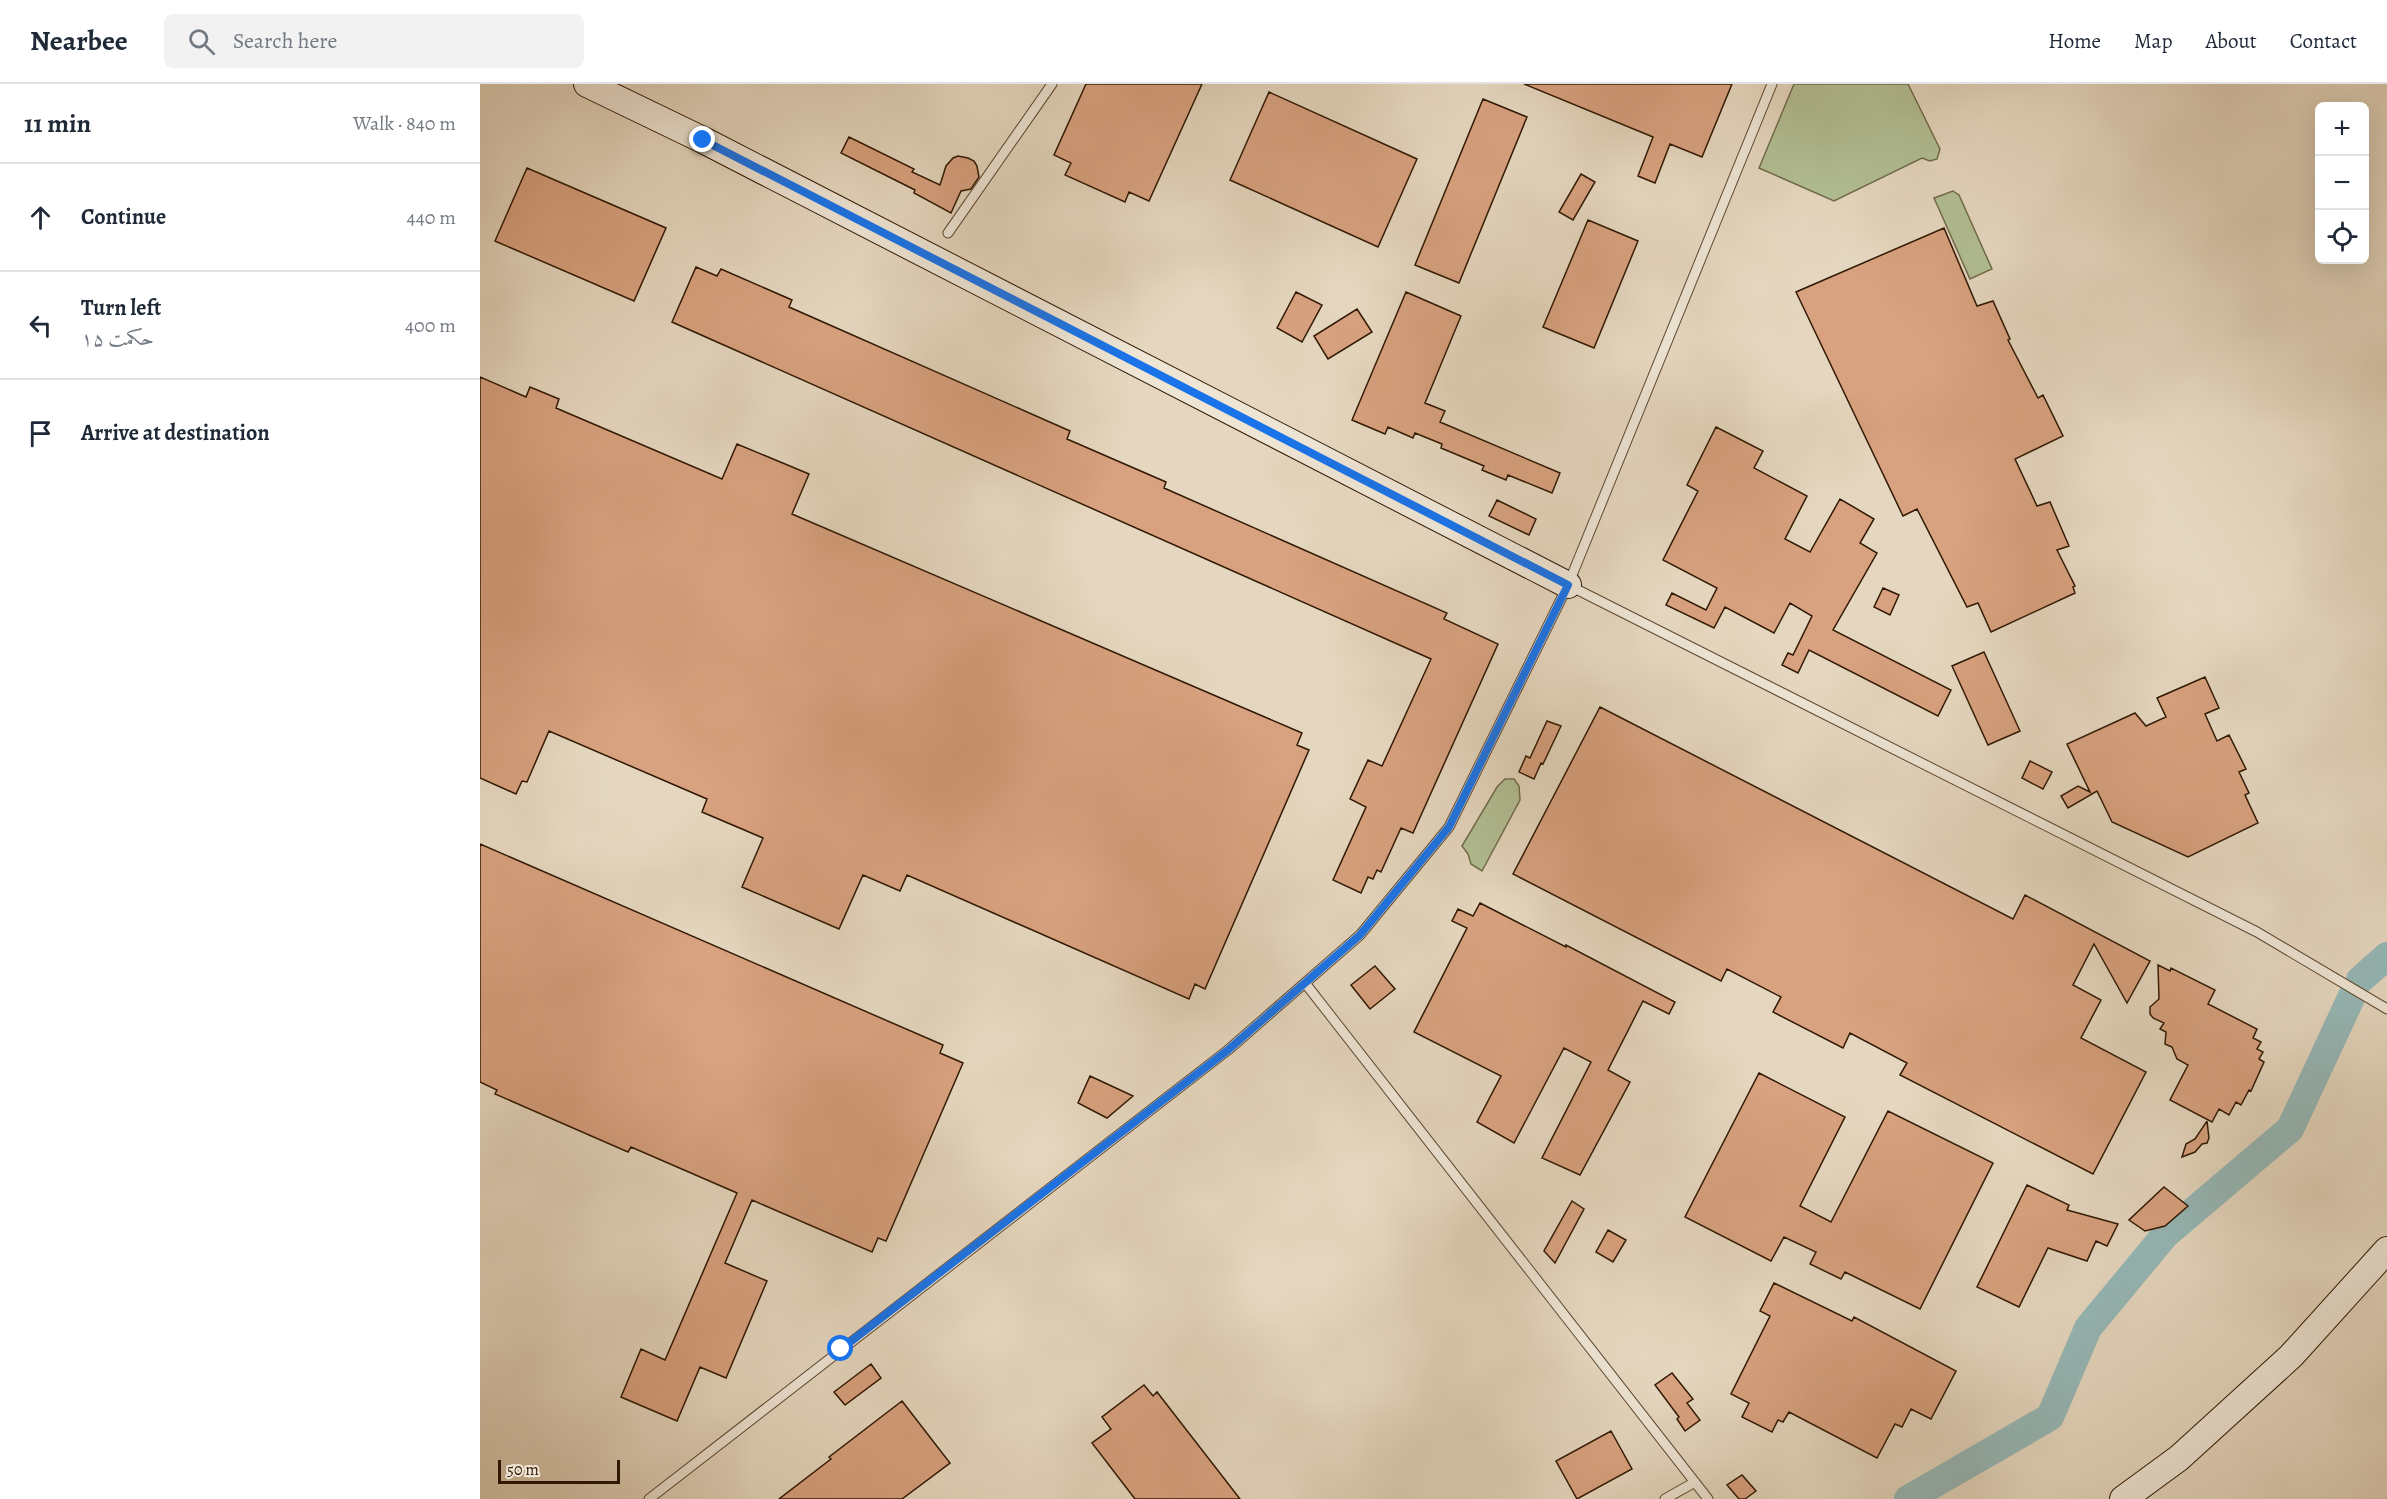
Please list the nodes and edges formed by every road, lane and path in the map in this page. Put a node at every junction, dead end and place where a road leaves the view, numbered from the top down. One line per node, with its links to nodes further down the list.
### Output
1 (587, 84): 5 (street)
2 (1052, 84): 4 (lane)
3 (1772, 84): 5 (lane)
4 (948, 233)
5 (1568, 585): 6 (lane); 7 (lane)
6 (1305, 983): 9 (lane); 10 (lane)
7 (2387, 1009)
8 (2387, 1250): 13 (street)
9 (1695, 1482): 11 (lane); 12 (lane)
10 (649, 1499)
11 (1665, 1499)
12 (1708, 1499)
13 (2123, 1499)

